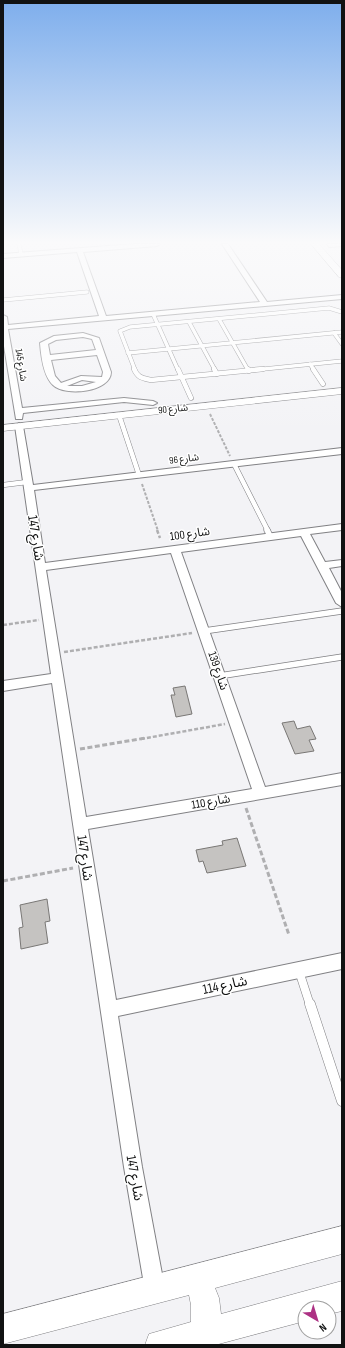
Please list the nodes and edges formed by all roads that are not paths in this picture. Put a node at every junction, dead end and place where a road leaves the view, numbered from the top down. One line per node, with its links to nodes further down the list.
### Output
1 (99, 307): 6 (street)
2 (233, 307): 4 (street)
3 (342, 312): 7 (lane)
4 (154, 314): 6 (street); 9 (lane)
5 (3, 317): 10 (street, شارع 145)
6 (103, 318): 10 (street)
7 (219, 319): 8 (lane); 13 (lane)
8 (189, 322): 9 (lane); 15 (lane)
9 (158, 325): 16 (lane); 18 (lane)
10 (4, 327): 36 (street, شارع 145)
11 (342, 332): 12 (lane)
12 (334, 333): 13 (lane); 14 (lane)
13 (233, 342): 15 (lane); 22 (lane)
14 (342, 344)
15 (202, 346): 16 (lane); 23 (lane)
16 (169, 349): 18 (lane); 24 (lane)
17 (100, 352): 19 (street); 19 (street); 25 (street)
18 (128, 352): 24 (lane)
19 (47, 358): 27 (street)
20 (342, 361): 21 (lane)
21 (310, 364): 22 (lane); 26 (lane)
22 (249, 371): 23 (lane)
23 (217, 374): 24 (lane)
24 (182, 378): 30 (lane)
25 (105, 380): 27 (street); 28 (street)
26 (323, 384): 29 (street, شارع 90); 30 (street, شارع 90)
27 (60, 386): 28 (street)
28 (82, 388): 32 (street)
29 (341, 390): 31 (street, شارع 90)
30 (191, 398): 31 (street, شارع 90)
31 (168, 405): 33 (street, شارع 90)
32 (86, 407): 33 (street, شارع 90); 36 (street, شارع 90)
33 (155, 407): 34 (street, شارع 90)
34 (119, 415): 36 (street, شارع 90); 40 (lane)
35 (3, 418): 36 (street, شارع 90)
36 (19, 418): 37 (street, شارع 90); 42 (street, شارع 147)
37 (3, 428)
38 (342, 451): 39 (street, شارع 96)
39 (234, 464): 40 (street, شارع 96); 45 (lane)
40 (139, 475): 42 (street, شارع 96)
41 (3, 485): 42 (lane)
42 (27, 485): 49 (street, شارع 147)
43 (342, 527): 44 (street, شارع 100)
44 (304, 532): 45 (street, شارع 100); 48 (street)
45 (270, 536): 46 (street, شارع 100)
46 (175, 549): 49 (street, شارع 100); 52 (street, شارع 139)
47 (342, 563): 48 (street)
48 (322, 566): 50 (street)
49 (41, 567): 55 (street, شارع 147)
50 (342, 603)
51 (342, 611): 52 (lane)
52 (204, 631): 54 (street, شارع 139)
53 (342, 657): 54 (lane)
54 (220, 676): 58 (street, شارع 139)
55 (57, 678): 56 (street); 59 (street, شارع 147)
56 (3, 686)
57 (342, 779): 58 (street, شارع 110)
58 (260, 793): 59 (street, شارع 110)
59 (80, 824): 62 (street, شارع 147)
60 (342, 961): 61 (street, شارع 114)
61 (298, 970): 62 (street, شارع 114); 63 (lane)
62 (109, 1010): 66 (street, شارع 147)
63 (342, 1101)
64 (342, 1240): 65 (main road)
65 (196, 1279): 66 (main road); 69 (main road)
66 (155, 1290): 68 (main road)
67 (342, 1296): 69 (main road)
68 (3, 1329)
69 (203, 1339): 70 (main road)
70 (160, 1345)

